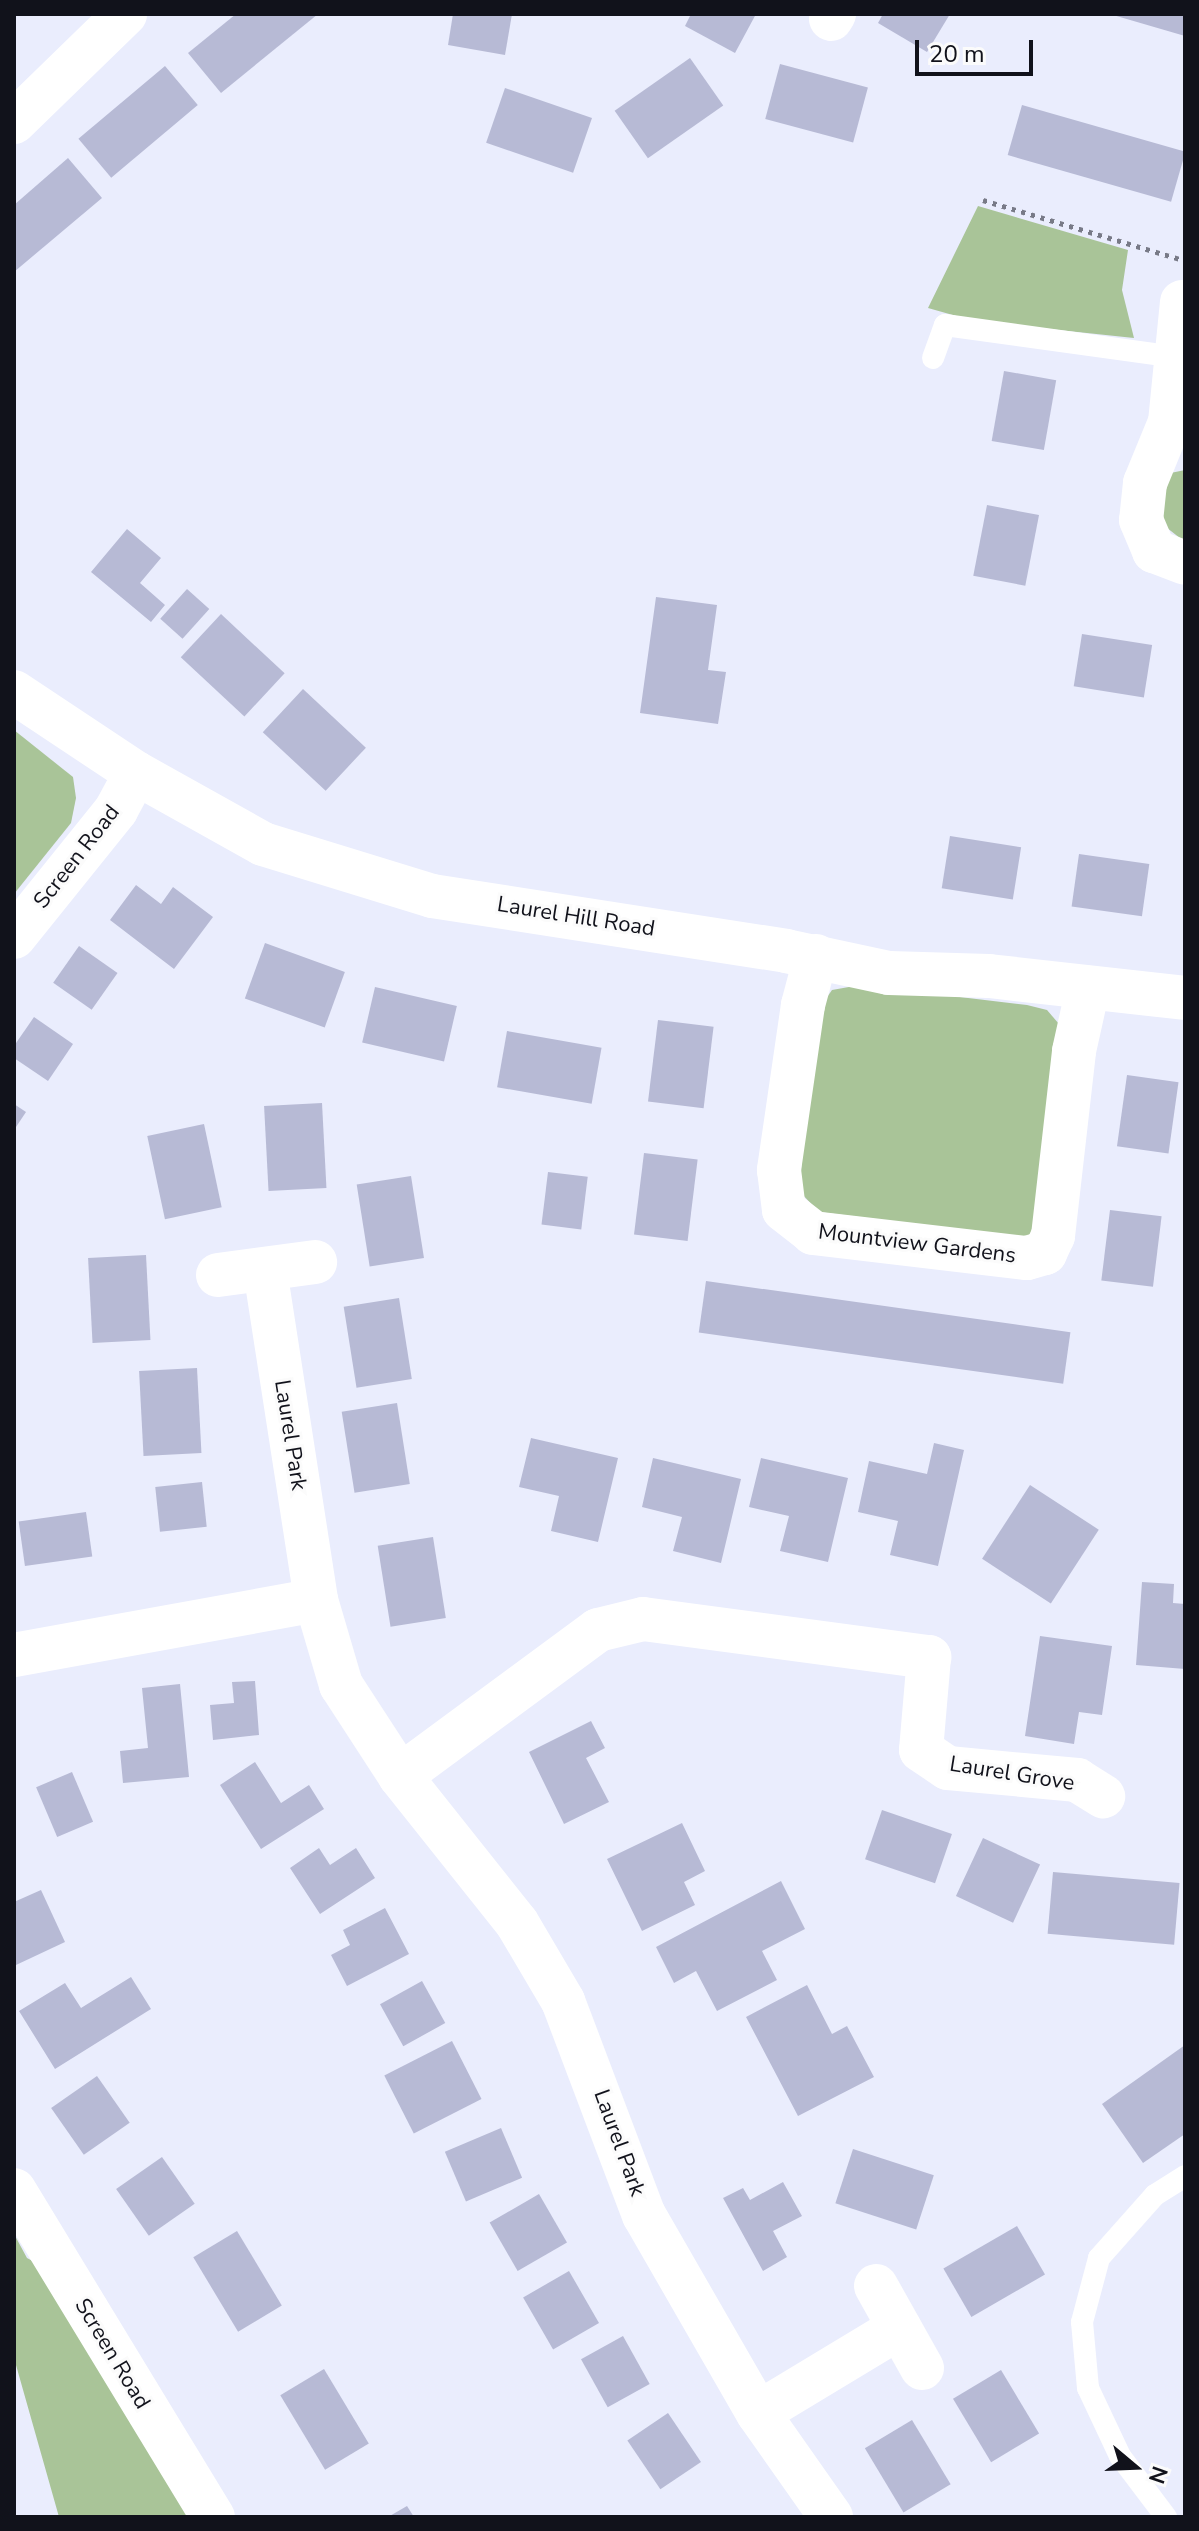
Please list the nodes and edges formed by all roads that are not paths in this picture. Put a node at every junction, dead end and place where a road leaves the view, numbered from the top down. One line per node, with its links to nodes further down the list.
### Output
1 (125, 14): 2 (street)
2 (14, 120)
3 (1184, 281): 4 (street)
4 (1177, 357): 5 (lane); 6 (street)
5 (933, 358)
6 (1185, 563)
7 (14, 692): 8 (street, Laurel Hill Road)
8 (136, 773): 9 (street, Screen Road); 10 (street, Laurel Hill Road)
9 (14, 937)
10 (816, 956): 11 (street, Laurel Hill Road); 11 (street, Mountview Gardens)
11 (1088, 988): 12 (street, Laurel Hill Road)
12 (1185, 998)
13 (315, 1262): 14 (street)
14 (265, 1270): 15 (street); 16 (street, Laurel Park)
15 (218, 1275)
16 (316, 1600): 17 (street); 18 (street, Laurel Park)
17 (14, 1655)
18 (400, 1776): 19 (street, Laurel Grove); 25 (street, Laurel Park)
19 (1103, 1796)
20 (1185, 2176): 28 (lane)
21 (14, 2190): 26 (street, Screen Road)
22 (876, 2286): 23 (street)
23 (899, 2328): 24 (street); 25 (street)
24 (922, 2368)
25 (758, 2413): 27 (street, Laurel Park)
26 (213, 2517)
27 (831, 2517)
28 (1166, 2517)

